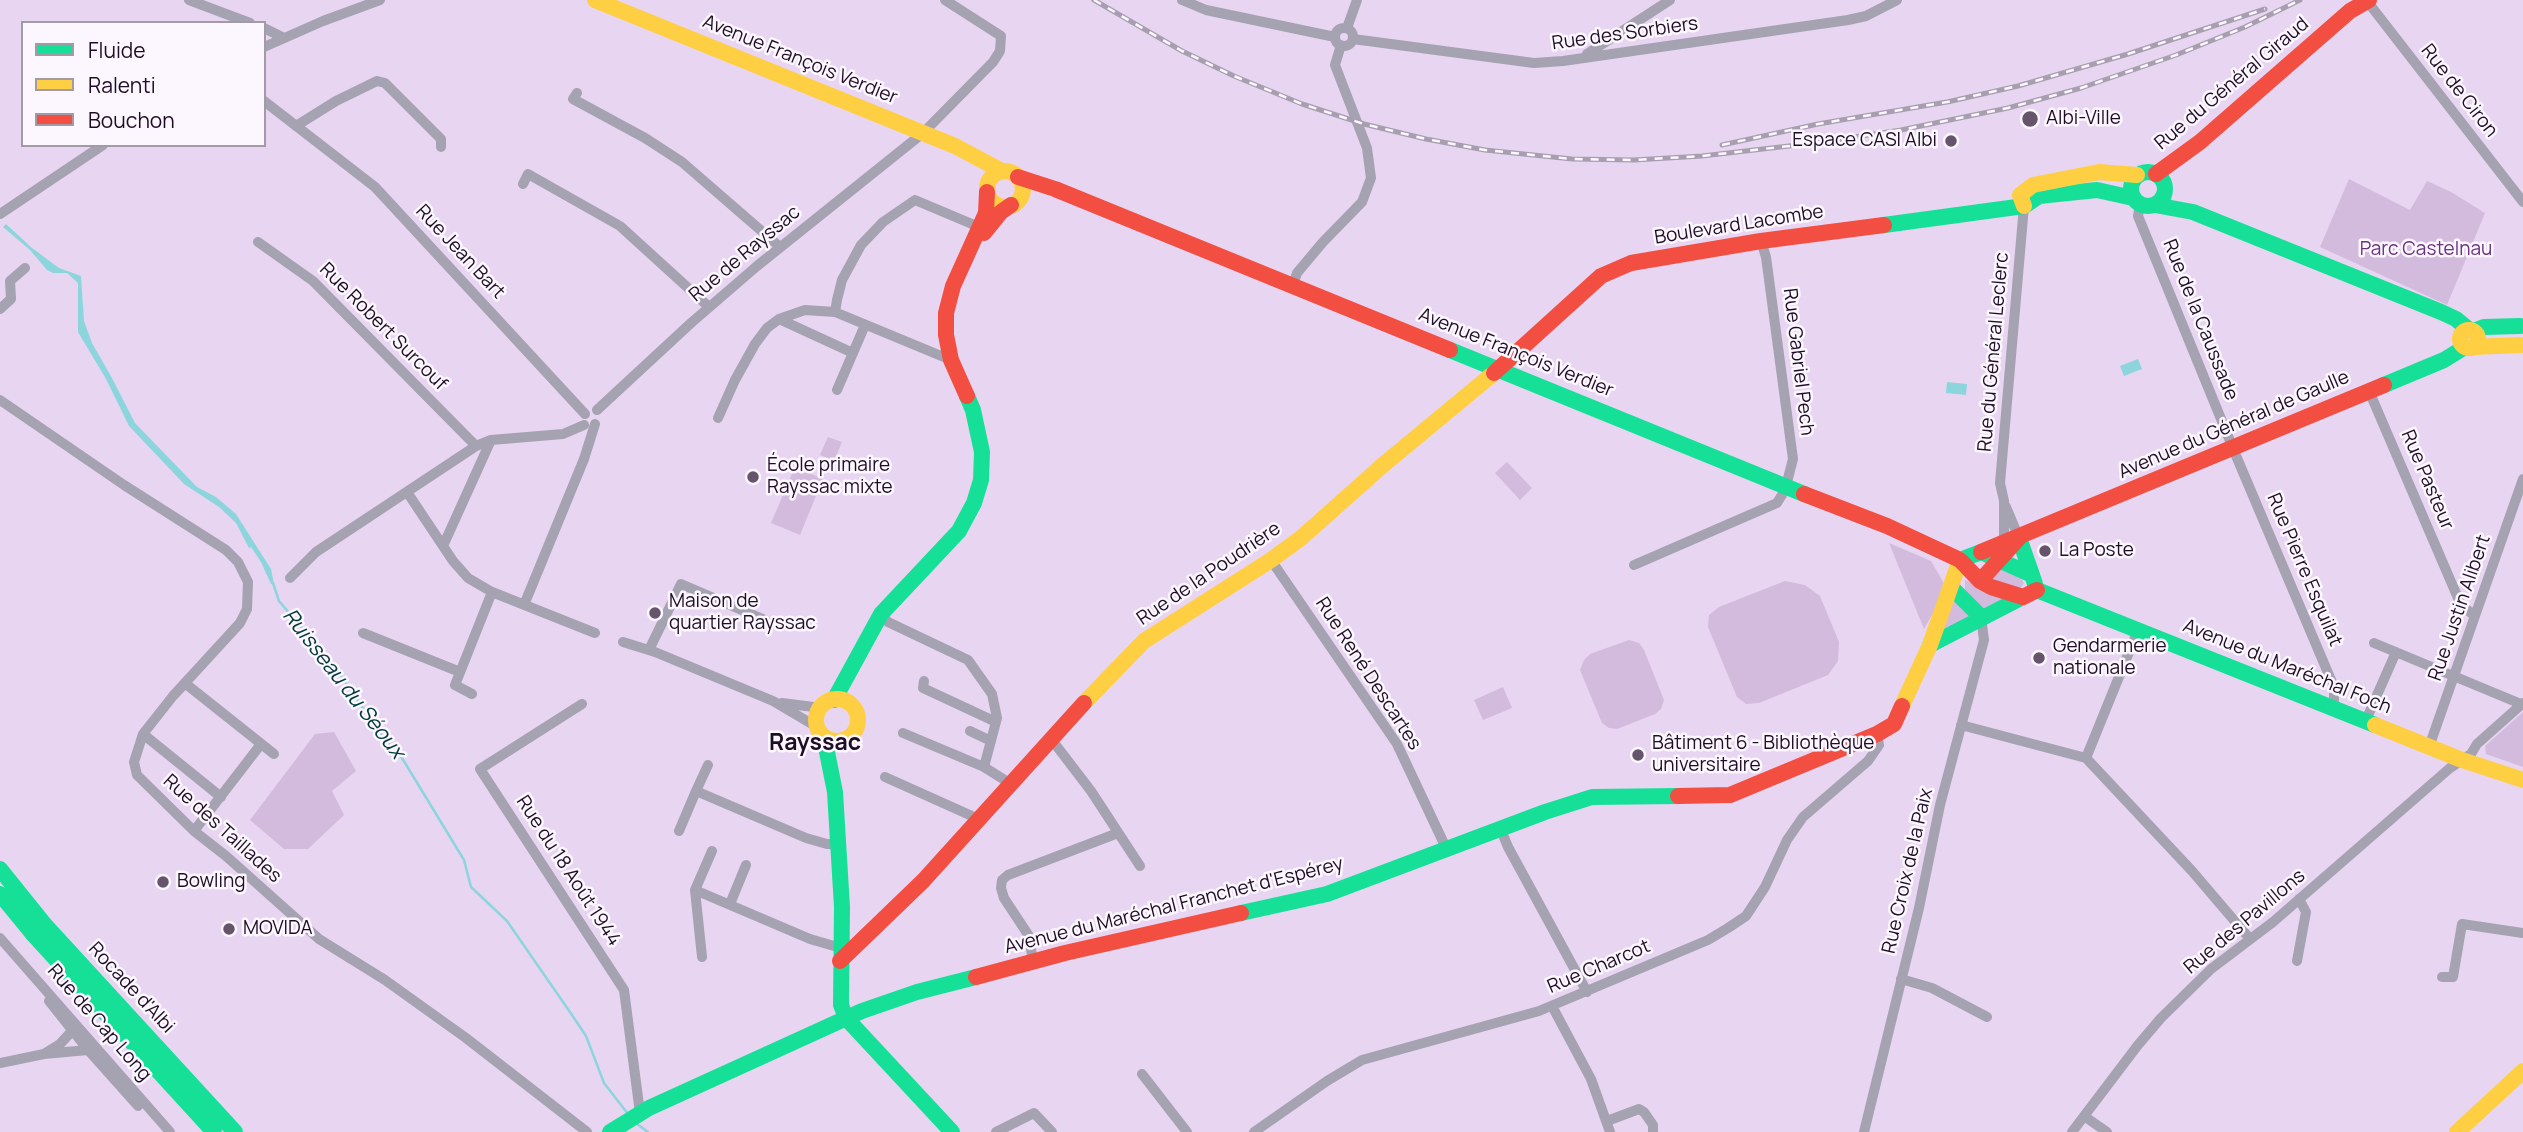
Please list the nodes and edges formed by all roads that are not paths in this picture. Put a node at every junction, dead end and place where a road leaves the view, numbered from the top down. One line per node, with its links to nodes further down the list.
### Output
1 (189, 0): 10 (street)
2 (380, 0): 14 (street)
3 (595, 0): 23 (main road, Avenue François Verdier)
4 (944, 0): 23 (street, Rue de Rayssac)
5 (1182, 0): 16 (street)
6 (1357, 0): 11 (street)
7 (1670, 0): 13 (street)
8 (1897, 0): 18 (street, Rue des Sorbiers)
9 (2360, 3): 29 (main road, Rue du Général Giraud); 34 (street, Rue de Ciron)
10 (245, 21)
11 (1347, 28): 15 (street); 16 (street)
12 (266, 29): 14 (street)
13 (1620, 33): 18 (street); 19 (street)
14 (284, 38): 17 (street)
15 (1353, 39): 16 (street); 19 (street, Rue des Sorbiers)
16 (1338, 41): 44 (street)
17 (266, 46)
18 (1625, 53): 19 (street, Rue des Sorbiers)
19 (1584, 56)
20 (577, 93): 41 (street)
21 (266, 103): 22 (street, Rue Jean Bart)
22 (296, 126): 25 (street); 60 (street, Rue Jean Bart)
23 (923, 133): 27 (main road, Avenue François Verdier); 41 (street, Rue de Rayssac)
24 (100, 147): 37 (street)
25 (441, 147)
26 (2137, 175): 29 (main road); 33 (main road); 35 (main road)
27 (991, 177): 28 (main road); 32 (main road); 38 (main road)
28 (1018, 177): 31 (main road, Avenue François Verdier); 32 (main road)
29 (2159, 177): 33 (main road); 36 (main road)
30 (523, 184): 45 (street)
31 (1055, 189): 32 (main road); 44 (main road, Avenue François Verdier)
32 (1017, 200): 42 (main road)
33 (2142, 202): 35 (main road, Boulevard Lacombe); 36 (main road, Boulevard Lacombe); 63 (street, Rue de la Caussade)
34 (2523, 202)
35 (2024, 206): 39 (main road, Boulevard Lacombe); 67 (street, Rue du Général Leclerc)
36 (2193, 212): 51 (main road)
37 (0, 214)
38 (979, 227): 42 (main road); 47 (street)
39 (1761, 241): 55 (main road, Boulevard Lacombe); 65 (street, Rue Gabriel Pech)
40 (258, 242): 62 (street, Rue Robert Surcouf)
41 (780, 247): 45 (street, Rue de Rayssac)
42 (969, 250): 54 (main road)
43 (25, 268): 46 (street)
44 (1293, 285): 55 (main road, Avenue François Verdier)
45 (709, 307): 60 (street, Rue de Rayssac)
46 (0, 309)
47 (835, 312): 48 (street); 49 (street)
48 (779, 319): 53 (street); 59 (street)
49 (865, 324): 53 (street); 54 (street)
50 (2521, 324): 51 (main road, Avenue du Général de Gaulle); 52 (main road)
51 (2470, 338): 52 (main road, Avenue du Général de Gaulle); 57 (main road, Avenue du Général de Gaulle)
52 (2521, 346)
53 (853, 353): 56 (street)
54 (951, 360): 81 (main road)
55 (1498, 368): 65 (main road, Avenue François Verdier); 71 (main road, Rue de la Poudrière)
56 (837, 390)
57 (2369, 391): 63 (main road, Avenue du Général de Gaulle); 83 (street, Rue Pasteur)
58 (0, 400): 97 (street, Rue des Taillades)
59 (718, 418)
60 (588, 421): 61 (street); 80 (street)
61 (491, 440): 62 (street); 69 (street)
62 (476, 446): 66 (street)
63 (2233, 448): 68 (main road, Avenue du Général de Gaulle); 104 (street, Rue Pierre Esquilat)
64 (2523, 479): 83 (street, Rue Justin Alibert)
65 (1786, 487): 72 (main road, Avenue François Verdier); 74 (street)
66 (407, 492): 69 (street); 75 (street)
67 (2004, 501): 68 (street); 68 (street)
68 (2011, 541): 70 (main road, Avenue du Général de Gaulle); 73 (main road); 77 (main road)
69 (443, 546): 79 (street)
70 (1981, 552): 72 (main road, Avenue du Général de Gaulle); 73 (main road)
71 (1271, 560): 114 (main road, Rue de la Poudrière); 135 (street, Rue René Descartes)
72 (1960, 560): 76 (main road); 78 (main road, Avenue du Maréchal Franchet d'Espérey)
73 (1998, 560): 76 (main road); 77 (main road)
74 (1634, 565)
75 (290, 578)
76 (1980, 581): 77 (main road)
77 (2031, 587): 82 (main road); 85 (main road, Avenue du Maréchal Foch)
78 (1952, 588): 82 (main road); 90 (main road, Avenue du Maréchal Franchet d'Espérey)
79 (492, 592): 80 (street); 94 (street)
80 (524, 605): 87 (street)
81 (881, 614): 93 (main road); 106 (street)
82 (1981, 617): 90 (main road); 107 (street, Rue Croix de la Paix)
83 (2475, 617): 95 (street, Rue Justin Alibert)
84 (765, 620): 91 (street)
85 (2138, 630): 104 (main road, Avenue du Maréchal Foch); 119 (street)
86 (363, 633): 94 (street)
87 (595, 633)
88 (624, 642): 91 (street)
89 (2374, 643): 92 (street)
90 (1930, 645): 112 (main road, Avenue du Maréchal Franchet d'Espérey)
91 (649, 650): 99 (street)
92 (2396, 652): 95 (street); 105 (street)
93 (852, 668): 101 (main road); 103 (main road)
94 (460, 672): 98 (street)
95 (2455, 677): 102 (street); 117 (street, Rue Justin Alibert)
96 (923, 681): 106 (street)
97 (186, 684): 111 (street, Rue des Taillades); 116 (street)
98 (472, 694)
99 (773, 701): 101 (street); 109 (street)
100 (582, 704): 167 (street, Rue du 18 Août 1944)
101 (827, 704): 103 (main road); 109 (main road)
102 (2522, 704): 120 (street, Rue des Pavillons)
103 (852, 706): 113 (main road)
104 (2334, 708): 105 (main road, Avenue du Maréchal Foch)
105 (2366, 720): 117 (main road, Avenue du Maréchal Foch)
106 (996, 722): 115 (street)
107 (1961, 725): 119 (street); 153 (street, Rue Croix de la Paix)
108 (970, 731): 115 (street)
109 (821, 732): 113 (main road); 127 (main road)
110 (903, 733): 122 (street)
111 (143, 734): 128 (street); 131 (street, Rue des Taillades)
112 (1877, 734): 130 (main road, Avenue du Maréchal Franchet d'Espérey); 154 (street, Rue Charcot)
113 (846, 739): 127 (main road)
114 (1052, 740): 125 (main road, Rue de la Poudrière); 133 (street)
115 (991, 741): 122 (street)
116 (261, 744): 118 (street); 128 (street)
117 (2429, 747): 120 (main road, Avenue du Maréchal Foch)
118 (274, 754)
119 (2086, 758): 147 (street)
120 (2462, 760): 124 (main road, Avenue du Maréchal Foch); 142 (street, Rue des Pavillons)
121 (708, 765): 126 (street)
122 (984, 767): 125 (street)
123 (885, 776): 129 (street)
124 (2523, 780)
125 (1011, 784): 129 (main road, Rue de la Poudrière)
126 (696, 791): 132 (street); 134 (street)
127 (835, 792): 134 (main road)
128 (221, 797): 131 (street)
129 (978, 821): 145 (main road, Rue de la Poudrière)
130 (1501, 830): 135 (main road, Avenue du Maréchal Franchet d'Espérey); 154 (street)
131 (194, 831): 173 (street, Rue des Taillades)
132 (679, 831)
133 (1118, 833): 138 (street); 151 (street)
134 (838, 844): 144 (main road)
135 (1447, 850): 151 (main road, Avenue du Maréchal Franchet d'Espérey)
136 (712, 851): 140 (street)
137 (746, 866): 143 (street)
138 (1140, 866)
139 (0, 869): 172 (main road, Rocade d'Albi)
140 (695, 890): 143 (street); 149 (street)
141 (0, 894): 171 (main road, Rocade d'Albi)
142 (2298, 899): 147 (street, Rue des Pavillons); 150 (street)
143 (730, 904): 148 (street)
144 (841, 923): 145 (main road); 148 (main road)
145 (876, 926): 148 (main road, Rue de la Poudrière)
146 (2523, 933): 152 (street)
147 (2250, 939): 166 (street, Rue des Pavillons)
148 (841, 954): 158 (main road)
149 (702, 957)
150 (2297, 961)
151 (1033, 962): 158 (main road, Avenue du Maréchal Franchet d'Espérey)
152 (2442, 977)
153 (1901, 979): 157 (street); 180 (street, Rue Croix de la Paix)
154 (1587, 992): 155 (street, Rue Charcot)
155 (1552, 1006): 168 (street); 178 (street, Rue Charcot)
156 (65, 1010): 159 (street, Rue de Cap Long); 160 (street); 165 (street, Rue de Cap Long)
157 (1987, 1017)
158 (846, 1018): 167 (main road, Avenue du Maréchal Franchet d'Espérey); 174 (main road)
159 (72, 1031): 160 (street); 161 (street)
160 (87, 1045): 161 (street); 165 (street); 169 (street, Rue de Cap Long)
161 (44, 1054): 162 (street)
162 (0, 1063)
163 (2523, 1071): 183 (main road)
164 (1142, 1074): 177 (street)
165 (128, 1083): 170 (street, Rue de Cap Long)
166 (2084, 1116): 181 (street, Rue des Pavillons); 182 (street)
167 (626, 1123)
168 (1608, 1127): 179 (street)
169 (162, 1132)
170 (170, 1132)
171 (214, 1132)
172 (235, 1132)
173 (587, 1132)
174 (952, 1132)
175 (996, 1132): 176 (street)
176 (1052, 1132)
177 (1187, 1132)
178 (1254, 1132)
179 (1653, 1132)
180 (1864, 1132)
181 (2072, 1132)
182 (2107, 1132)
183 (2457, 1132)

